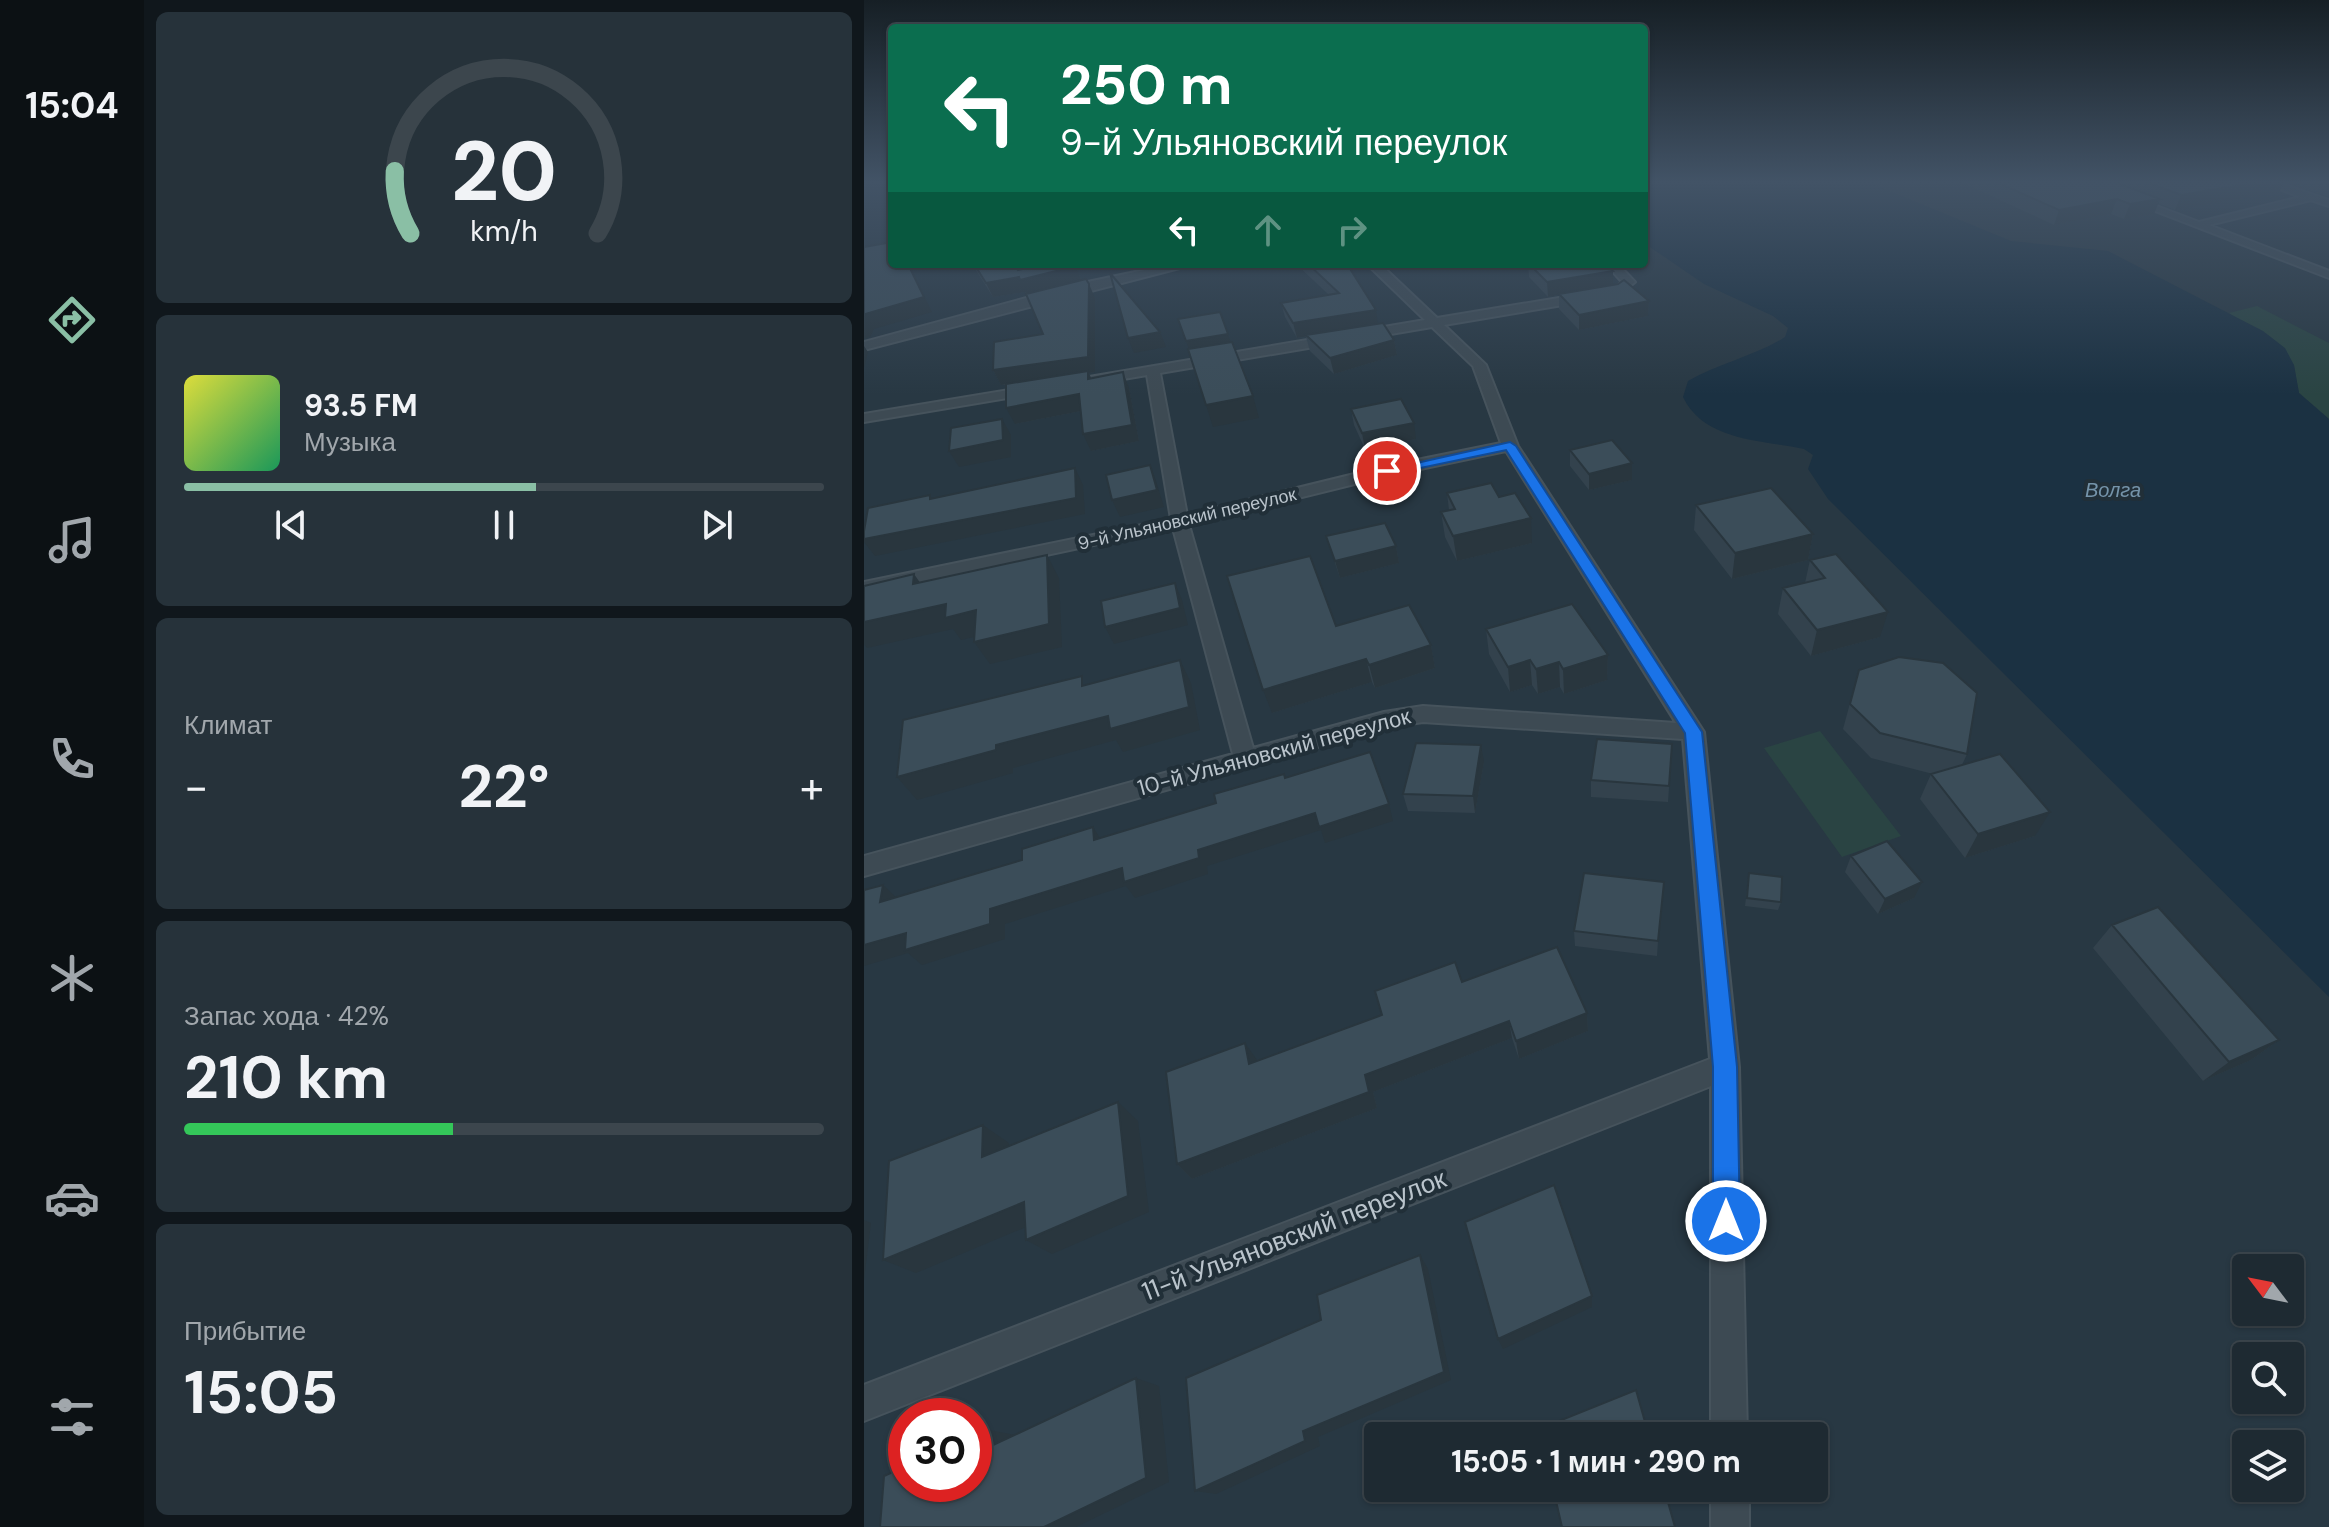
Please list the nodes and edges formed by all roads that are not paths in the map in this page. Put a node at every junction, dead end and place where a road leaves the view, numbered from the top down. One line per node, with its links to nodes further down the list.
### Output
1 (2272, 253): 5 (street)
2 (1170, 268): 7 (street)
3 (1377, 268): 6 (street)
4 (1616, 268): 6 (street)
5 (2329, 275)
6 (1438, 323): 8 (street); 12 (street)
7 (864, 346)
8 (1153, 371): 9 (street); 13 (street)
9 (1077, 383)
10 (1047, 388): 11 (street)
11 (864, 418)
12 (1510, 446): 13 (street, 9-й Ульяновский переулок); 15 (street)
13 (1180, 522): 14 (street, 9-й Ульяновский переулок); 16 (street)
14 (864, 588)
15 (1693, 732): 16 (street, 10-й Ульяновский переулок); 18 (street)
16 (1245, 757): 17 (street, 10-й Ульяновский переулок)
17 (864, 866)
18 (1725, 1067): 19 (street, 11-й Ульяновский переулок); 20 (street)
19 (864, 1403)
20 (1729, 1422)
21 (1730, 1502): 22 (street)
22 (1730, 1527)

